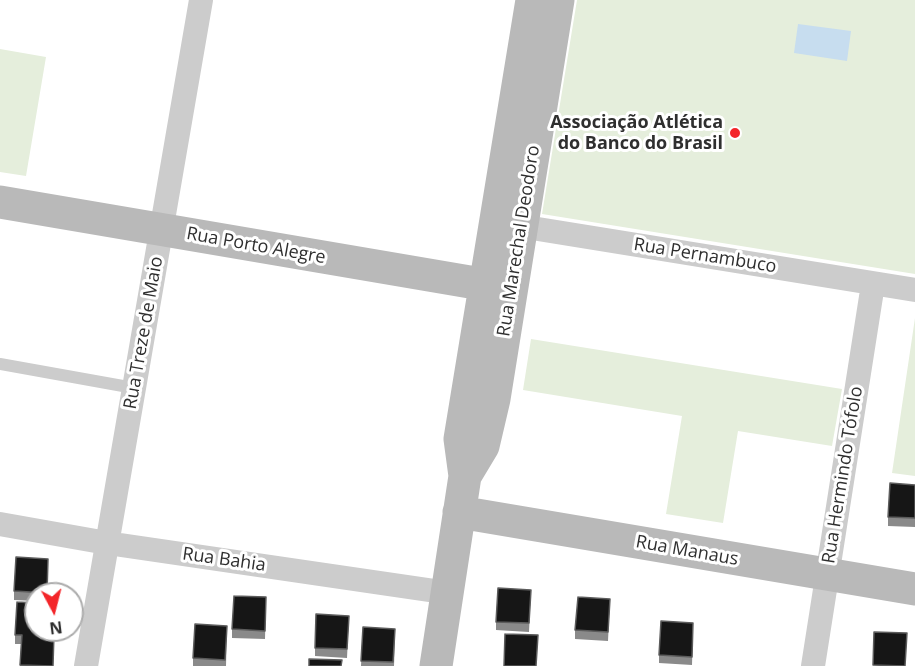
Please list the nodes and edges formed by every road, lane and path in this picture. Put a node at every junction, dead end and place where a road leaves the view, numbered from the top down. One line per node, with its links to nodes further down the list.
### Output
1 (201, 0): 7 (street, Rua Treze de Maio)
2 (532, 0): 4 (street, Rua Marechal Deodoro)
3 (558, 0): 4 (street, Rua Marechal Deodoro)
4 (528, 106): 6 (street, Rua Marechal Deodoro)
5 (0, 202): 7 (street, Rua Porto Alegre)
6 (508, 224): 8 (street, Rua Pernambuco); 9 (street, Rua Marechal Deodoro)
7 (162, 230): 9 (street, Rua Porto Alegre); 12 (street, Rua Treze de Maio)
8 (873, 284): 10 (street, Rua Pernambuco); 16 (street, Rua Hermindo Tófolo)
9 (498, 287): 13 (street, Rua Marechal Deodoro)
10 (915, 290)
11 (0, 364): 12 (lane)
12 (134, 388): 15 (street, Rua Treze de Maio)
13 (459, 512): 16 (street, Rua Manaus); 18 (street, Rua Marechal Deodoro)
14 (0, 524): 15 (street, Rua Bahia)
15 (107, 543): 18 (street, Rua Bahia); 19 (street, Rua Treze de Maio)
16 (827, 576): 17 (street, Rua Manaus); 21 (street, Rua Hermindo Tófolo)
17 (915, 589)
18 (448, 593): 20 (street, Rua Marechal Deodoro)
19 (86, 666)
20 (436, 666)
21 (813, 666)

